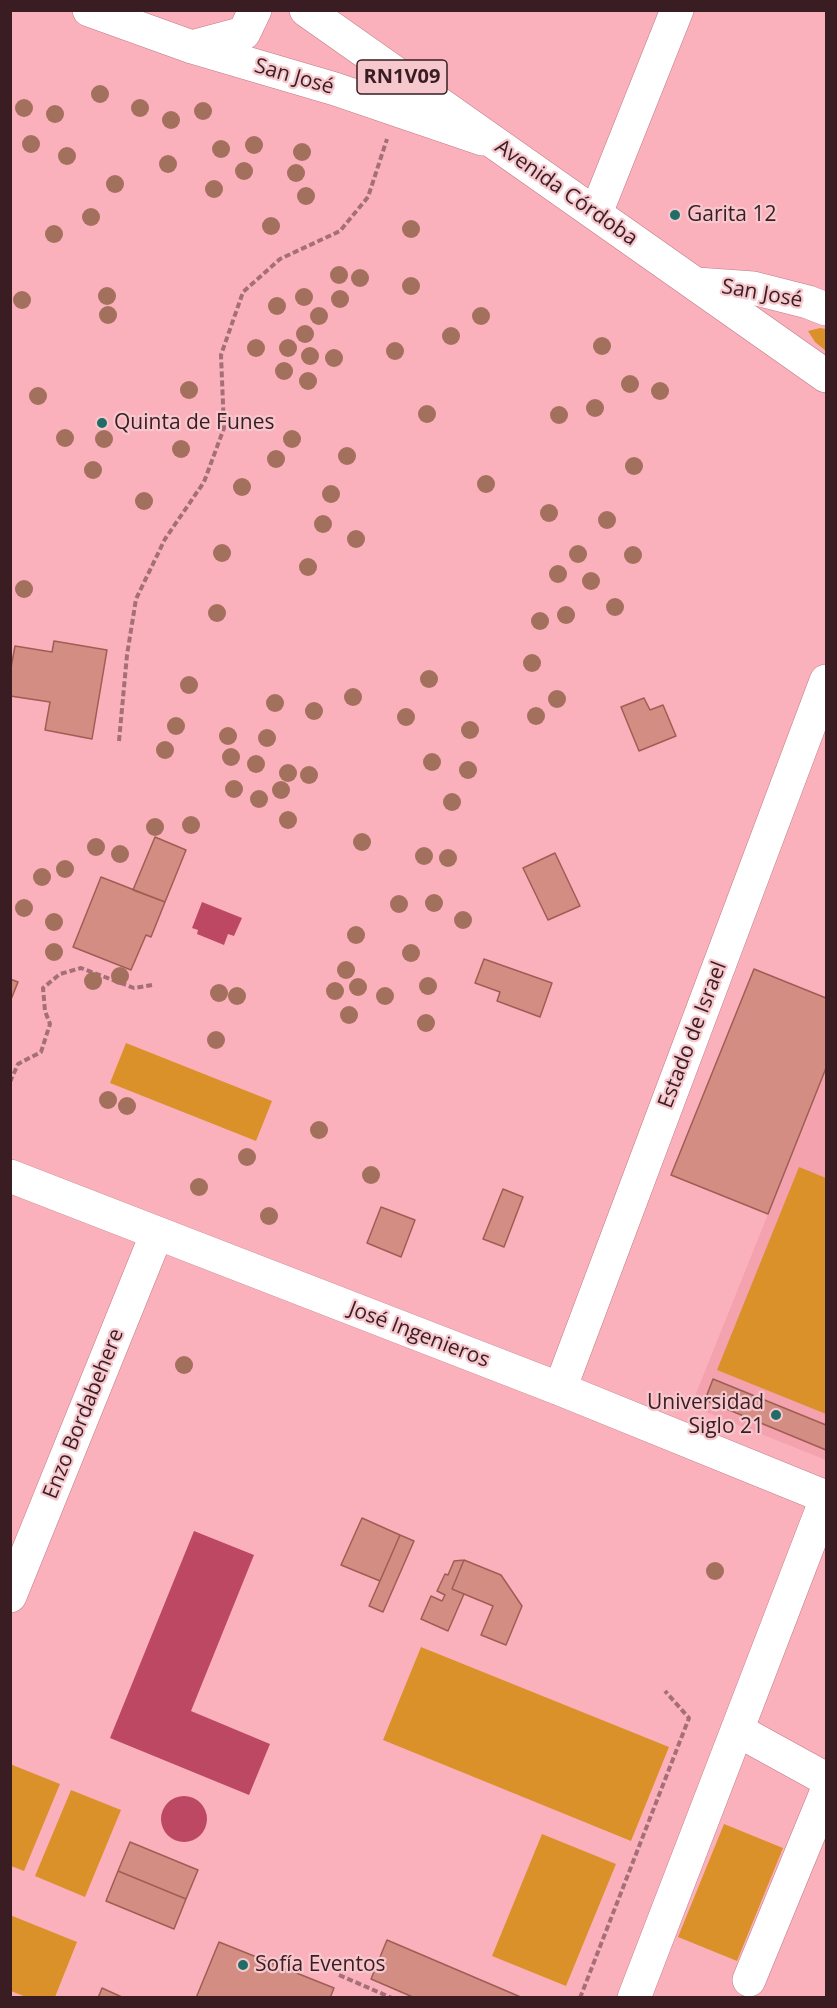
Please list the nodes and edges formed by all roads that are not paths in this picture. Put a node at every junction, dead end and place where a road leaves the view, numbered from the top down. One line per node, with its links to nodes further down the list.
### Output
1 (90, 10): 5 (street, San José)
2 (255, 10): 5 (street, San José)
3 (306, 10): 6 (street, Avenida Córdoba / RN1V09)
4 (676, 10): 7 (street)
5 (192, 47): 6 (street, San José)
6 (498, 144): 7 (street, Avenida Córdoba / RN1V09)
7 (596, 213): 8 (street, Avenida Córdoba / RN1V09)
8 (696, 284): 9 (street, San José); 10 (street, Avenida Córdoba / RN1V09)
9 (826, 309)
10 (826, 376)
11 (826, 681): 14 (street, Estado de Israel)
12 (10, 1176): 13 (street, José Ingenieros)
13 (158, 1233): 14 (street, José Ingenieros); 16 (street, Enzo Bordabehere)
14 (560, 1389): 15 (street, José Ingenieros)
15 (826, 1498): 17 (street)
16 (10, 1596)
17 (737, 1730): 18 (street); 21 (street)
18 (826, 1779)
19 (826, 1793): 20 (street)
20 (749, 1980)
21 (634, 1998)

